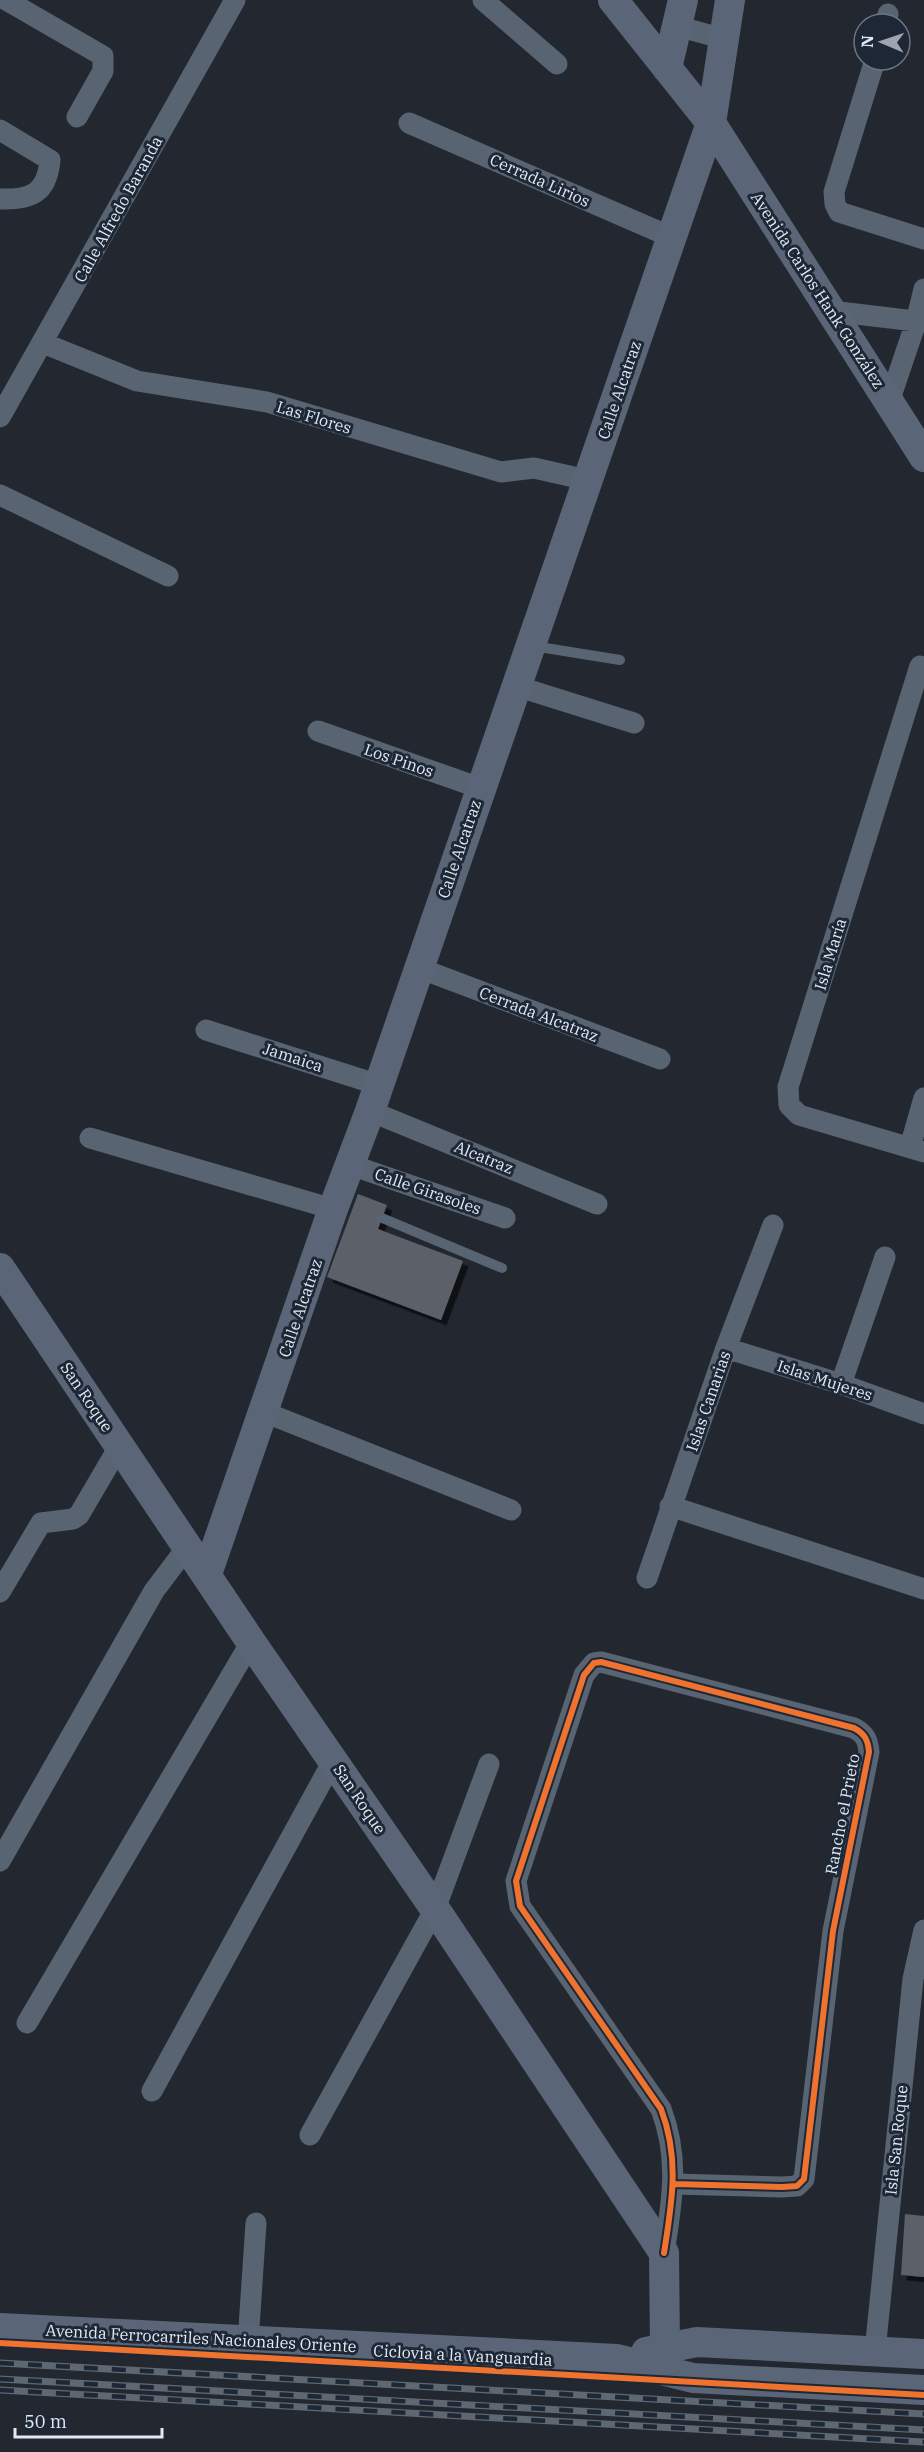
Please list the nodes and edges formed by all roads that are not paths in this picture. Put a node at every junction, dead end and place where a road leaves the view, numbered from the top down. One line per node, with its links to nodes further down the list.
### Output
1 (6, 0): 11 (street)
2 (235, 0): 21 (street, Calle Alfredo Baranda)
3 (483, 0): 8 (street)
4 (614, 0): 9 (main road, Avenida Carlos Hank González)
5 (730, 0): 7 (main road, Calle Alcatraz)
6 (680, 13): 7 (street); 9 (main road)
7 (724, 39): 13 (main road, Calle Alcatraz)
8 (557, 64)
9 (667, 68): 13 (main road, Avenida Carlos Hank González)
10 (870, 72): 17 (street)
11 (77, 117)
12 (409, 123): 16 (street, Cerrada Lirios)
13 (711, 123): 16 (main road, Calle Alcatraz); 19 (main road, Avenida Carlos Hank González)
14 (0, 130): 15 (street)
15 (0, 199)
16 (671, 237): 25 (main road, Calle Alcatraz)
17 (924, 239)
18 (924, 289): 20 (street)
19 (831, 310): 20 (street); 22 (main road, Avenida Carlos Hank González)
20 (920, 322): 22 (street)
21 (43, 343): 23 (street, Calle Alfredo Baranda); 25 (street, Las Flores)
22 (889, 402): 24 (main road, Avenida Carlos Hank González)
23 (0, 417)
24 (924, 457)
25 (587, 480): 28 (main road, Calle Alcatraz)
26 (0, 495): 27 (street)
27 (168, 576)
28 (530, 646): 29 (lane); 31 (main road, Calle Alcatraz)
29 (621, 660)
30 (920, 666): 41 (street, Isla María)
31 (516, 686): 32 (street); 34 (main road, Calle Alcatraz)
32 (634, 723)
33 (318, 731): 34 (street, Los Pinos)
34 (480, 788): 35 (main road, Calle Alcatraz)
35 (419, 968): 37 (street, Cerrada Alcatraz); 38 (main road, Calle Alcatraz)
36 (206, 1030): 38 (street, Jamaica)
37 (660, 1059)
38 (375, 1098): 42 (main road, Calle Alcatraz); 43 (street, Alcatraz)
39 (924, 1098): 41 (street)
40 (90, 1138): 44 (street)
41 (917, 1150)
42 (351, 1165): 44 (main road, Calle Alcatraz); 46 (street, Calle Girasoles)
43 (597, 1204)
44 (339, 1208): 53 (main road, Calle Alcatraz)
45 (382, 1218): 49 (lane)
46 (505, 1218)
47 (772, 1225): 51 (street, Islas Canarias)
48 (885, 1257): 52 (street)
49 (502, 1268)
50 (2, 1278): 55 (main road, San Roque)
51 (726, 1348): 52 (street, Islas Mujeres); 56 (street, Islas Canarias)
52 (841, 1384): 54 (street, Islas Mujeres)
53 (264, 1413): 57 (street); 59 (main road, Calle Alcatraz)
54 (924, 1414)
55 (120, 1445): 58 (main road, San Roque); 62 (street)
56 (670, 1506): 60 (street, Islas Canarias); 61 (street)
57 (511, 1510)
58 (188, 1546): 59 (main road, San Roque); 66 (street)
59 (207, 1574): 63 (main road, San Roque)
60 (647, 1578)
61 (924, 1589)
62 (0, 1592)
63 (251, 1642): 64 (main road, San Roque); 69 (street)
64 (333, 1761): 67 (main road, San Roque); 70 (street)
65 (489, 1764): 67 (street)
66 (0, 1861)
67 (435, 1909): 71 (street); 74 (main road, San Roque)
68 (924, 1930): 77 (street, Isla San Roque)
69 (27, 2022)
70 (152, 2091)
71 (310, 2134)
72 (675, 2184): 72 (street, Rancho el Prieto); 74 (street)
73 (256, 2223): 76 (street)
74 (664, 2253): 79 (main road)
75 (0, 2328): 76 (main road, Avenida Ferrocarriles Nacionales Oriente)
76 (248, 2342): 79 (main road, Avenida Ferrocarriles Nacionales Oriente)
77 (875, 2351): 78 (main road, Avenida Ferrocarriles Nacionales Oriente); 79 (main road, Avenida Ferrocarriles Nacionales Oriente)
78 (924, 2354)
79 (664, 2359): 80 (main road, Avenida Ferrocarriles Nacionales Oriente)
80 (924, 2390)

